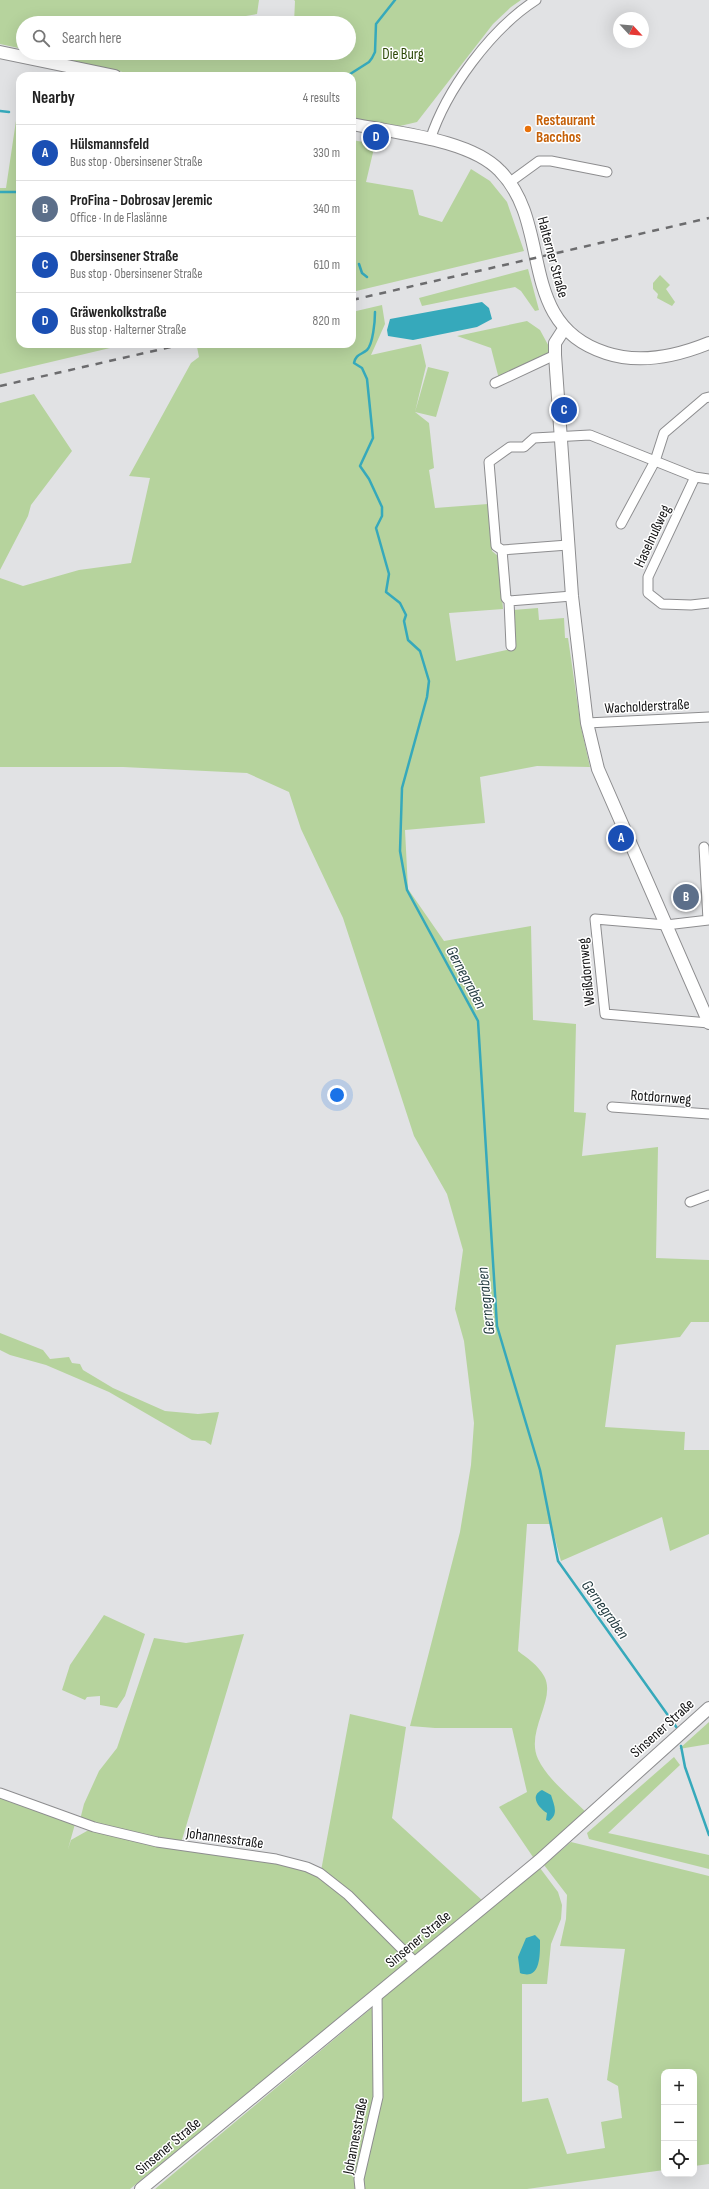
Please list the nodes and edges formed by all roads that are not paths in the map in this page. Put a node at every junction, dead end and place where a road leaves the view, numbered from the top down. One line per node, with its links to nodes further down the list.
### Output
1 (536, 0): 7 (street)
2 (0, 52): 3 (main road)
3 (16, 55)
4 (38, 60): 5 (main road)
5 (96, 72)
6 (356, 125): 7 (main road, Halterner Straße)
7 (430, 140): 9 (main road, Halterner Straße)
8 (607, 172): 9 (street)
9 (510, 182): 10 (main road, Halterner Straße)
10 (564, 329): 11 (main road, Halterner Straße); 12 (main road)
11 (709, 343)
12 (555, 355): 13 (street); 15 (main road)
13 (495, 383)
14 (709, 397): 16 (street)
15 (561, 436): 16 (street); 20 (main road); 21 (street)
16 (655, 461): 17 (street); 19 (street)
17 (695, 477): 18 (street); 24 (street, Haselnußweg)
18 (709, 479)
19 (621, 524)
20 (568, 545): 21 (street); 22 (main road)
21 (502, 550): 23 (street)
22 (572, 596): 23 (street); 27 (main road)
23 (509, 601): 25 (street)
24 (709, 603)
25 (511, 646)
26 (709, 716): 27 (street, Wacholderstraße)
27 (587, 723): 30 (main road)
28 (704, 847): 29 (street)
29 (709, 920): 30 (street)
30 (666, 925): 31 (main road); 31 (street, Weißdornweg)
31 (709, 1023)
32 (612, 1107): 33 (street, Rotdornweg)
33 (709, 1114)
34 (709, 1195): 35 (street)
35 (690, 1202)
36 (709, 1708): 38 (main road, Sinsener Straße)
37 (0, 1793): 38 (street, Johannesstraße)
38 (415, 1962): 39 (main road, Sinsener Straße)
39 (377, 1993): 40 (main road, Sinsener Straße); 41 (street, Johannesstraße)
40 (141, 2189)
41 (360, 2189)

